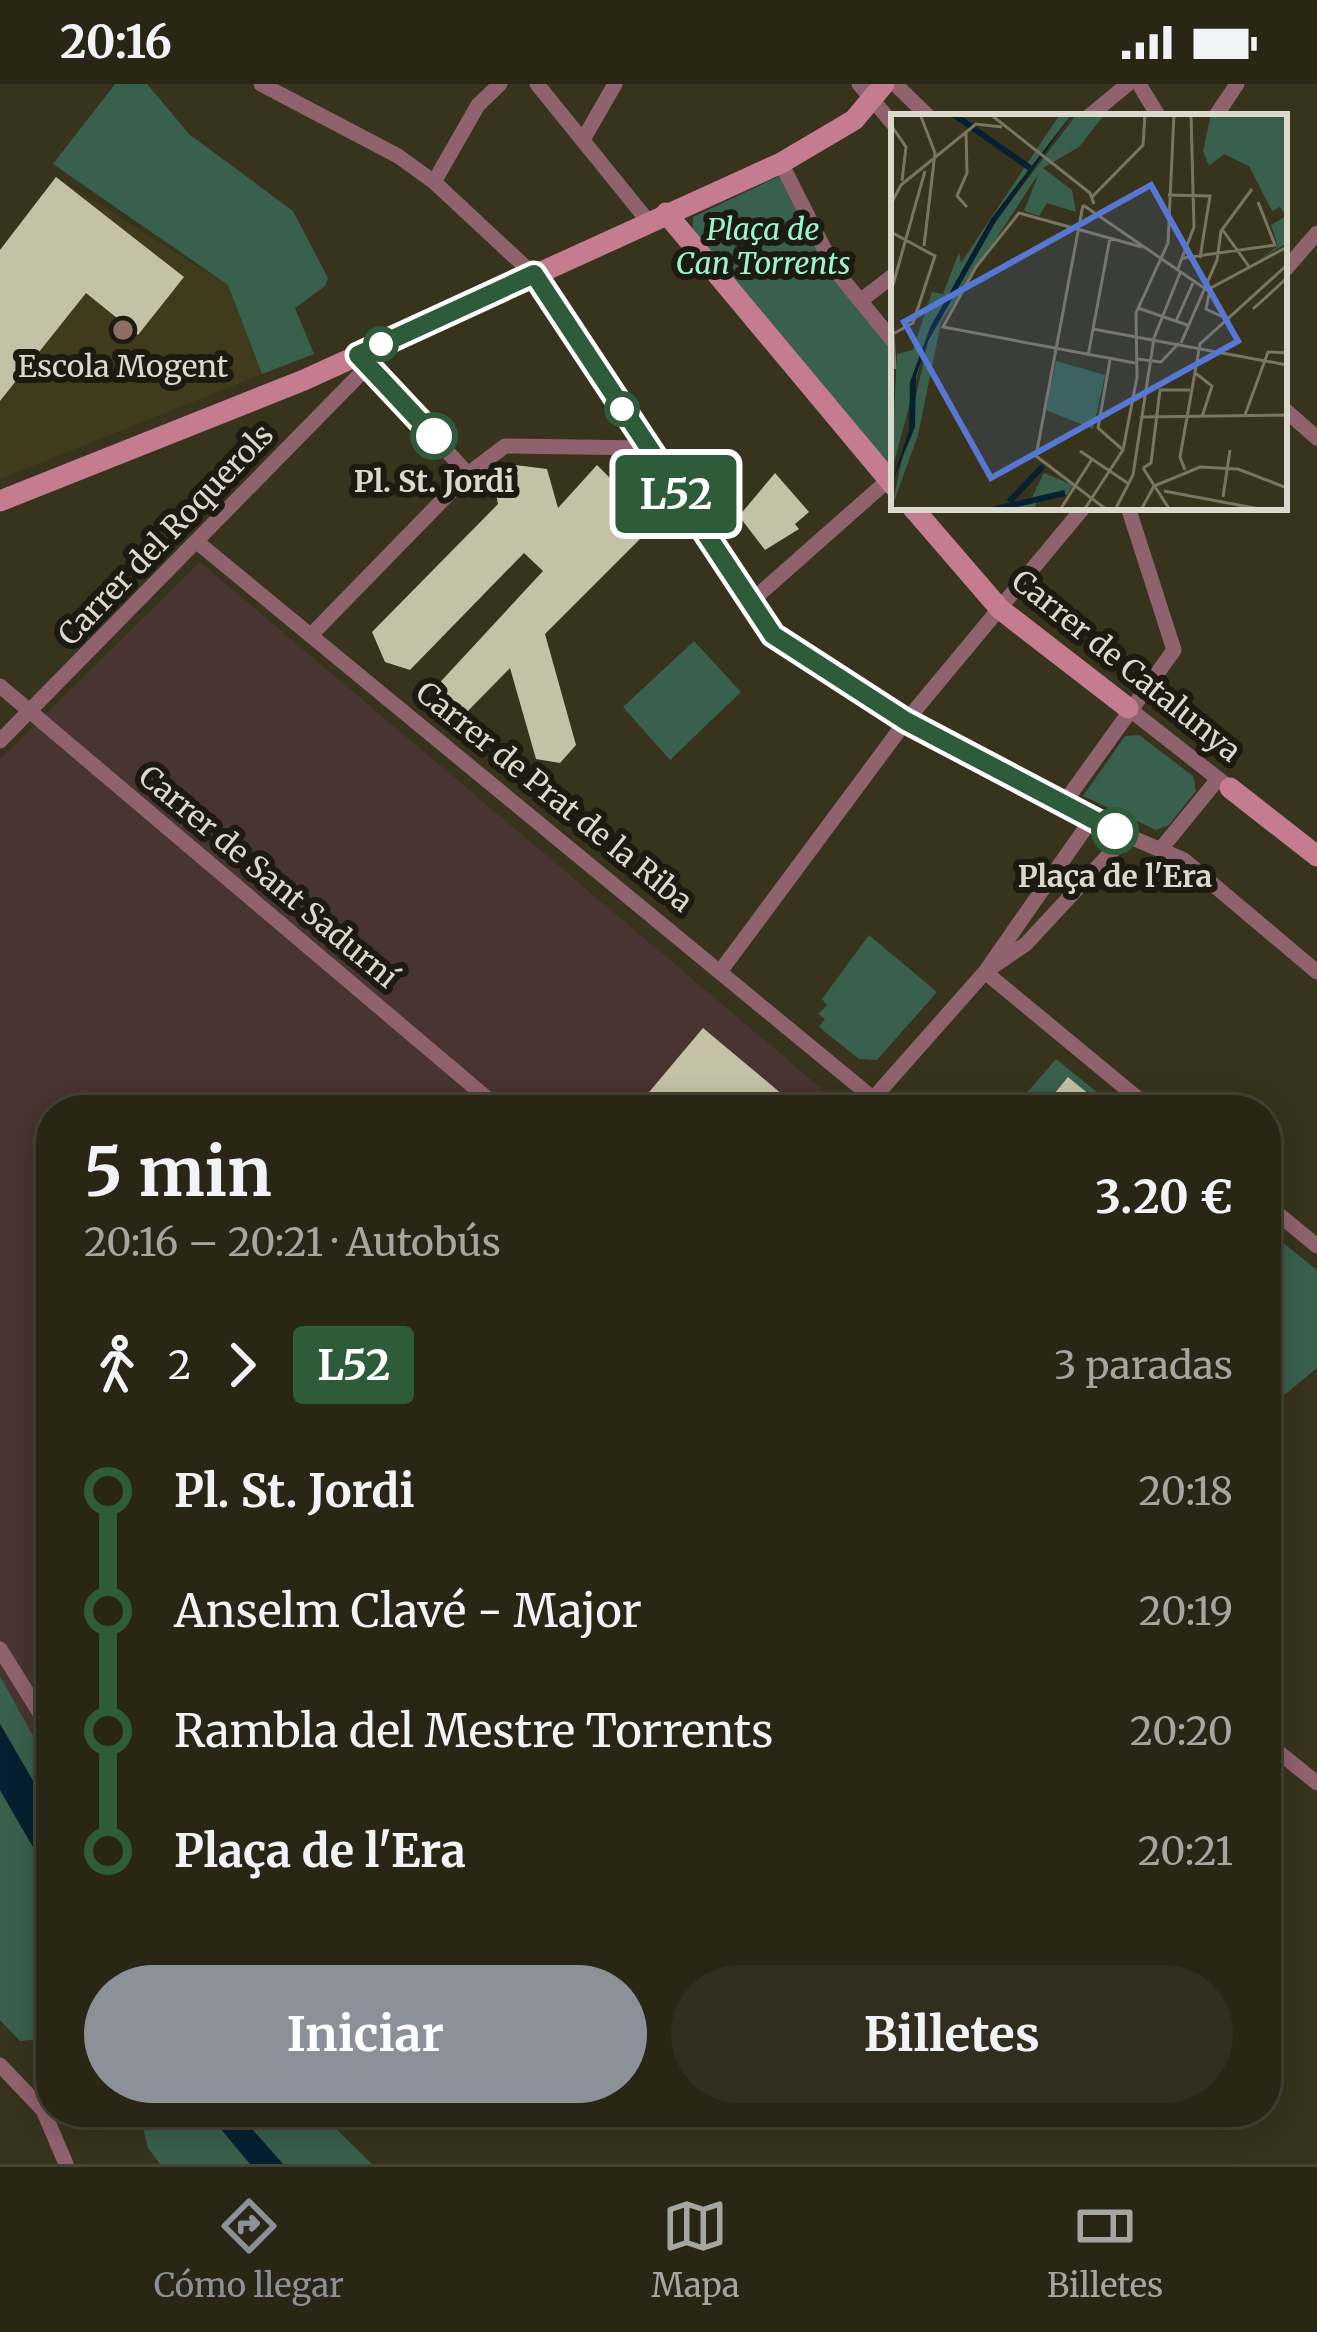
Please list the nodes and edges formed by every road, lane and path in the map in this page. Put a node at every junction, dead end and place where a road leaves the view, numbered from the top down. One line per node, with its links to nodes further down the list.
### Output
1 (261, 84): 17 (street)
2 (500, 84): 17 (street)
3 (537, 84): 15 (street)
4 (615, 84): 15 (street)
5 (895, 84): 10 (street)
6 (1128, 84): 11 (street)
7 (1139, 84): 12 (street)
8 (1237, 84): 13 (street)
9 (872, 89): 14 (street); 16 (street)
10 (925, 114)
11 (1092, 114)
12 (1157, 114)
13 (1217, 114)
14 (891, 120)
15 (584, 138): 18 (street)
16 (781, 163): 18 (street); 23 (street)
17 (434, 182): 21 (street)
18 (657, 217): 21 (street); 30 (street)
19 (1317, 233): 20 (street)
20 (1287, 268)
21 (534, 274): 25 (street); 28 (street)
22 (891, 277): 23 (street)
23 (860, 301): 24 (street)
24 (891, 338)
25 (363, 360): 29 (street); 32 (street); 36 (street, Carrer del Roquerols)
26 (1287, 413): 27 (street)
27 (1317, 438)
28 (647, 448): 29 (street); 37 (street)
29 (468, 475): 39 (street)
30 (891, 479)
31 (891, 481): 37 (street)
32 (0, 501)
33 (915, 510): 38 (street, Carrer de Catalunya)
34 (1082, 510): 38 (street)
35 (1130, 510): 41 (street)
36 (197, 542): 39 (street, Carrer de Prat de la Riba); 42 (street, Carrer del Roquerols)
37 (748, 604): 43 (street)
38 (1000, 609): 41 (street, Carrer de Catalunya); 43 (street)
39 (312, 634): 51 (street, Carrer de Prat de la Riba)
40 (0, 686): 42 (street, Carrer de Sant Sadurní)
41 (1128, 708): 45 (street, Carrer de Catalunya); 46 (street)
42 (31, 712): 44 (street, Carrer del Roquerols); 54 (street, Carrer de Sant Sadurní)
43 (906, 721): 46 (street); 51 (street)
44 (0, 741)
45 (1224, 783): 49 (street); 50 (street, Carrer de Catalunya)
46 (1064, 803): 47 (street)
47 (1091, 820): 48 (street); 52 (street)
48 (1127, 836): 49 (street); 52 (street)
49 (1160, 850): 53 (street)
50 (1317, 856)
51 (722, 969): 55 (street, Carrer de Prat de la Riba)
52 (985, 972): 56 (street); 57 (street)
53 (1317, 972)
54 (483, 1095)
55 (857, 1095)
56 (877, 1095)
57 (1134, 1095)
58 (1281, 1216): 59 (street)
59 (1317, 1246)
60 (0, 1648): 61 (street)
61 (36, 1707)
62 (1281, 1754): 63 (street)
63 (1317, 1783)
64 (0, 2065): 65 (street)
65 (36, 2103)
66 (50, 2127): 67 (street)
67 (66, 2164)

